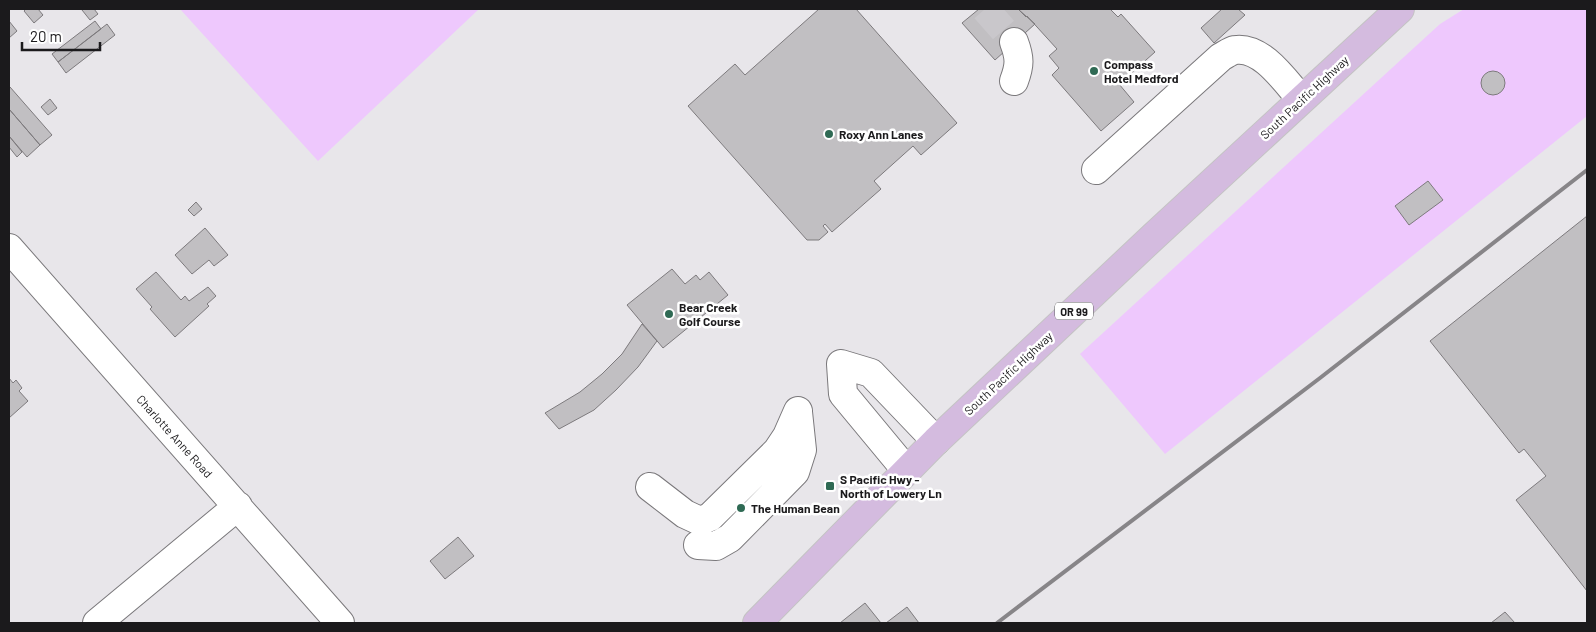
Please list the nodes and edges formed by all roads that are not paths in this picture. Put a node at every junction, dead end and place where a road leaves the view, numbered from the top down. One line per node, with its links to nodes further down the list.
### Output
1 (1400, 9): 4 (main road, South Pacific Highway / OR 99)
2 (1014, 42): 3 (street)
3 (1014, 81)
4 (1301, 99): 5 (street); 7 (main road, South Pacific Highway / OR 99)
5 (1096, 170)
6 (9, 248): 10 (street, Charlotte Anne Road)
7 (936, 441): 8 (main road, South Pacific Highway / OR 99); 8 (street)
8 (906, 470): 14 (main road, South Pacific Highway / OR 99)
9 (650, 487): 11 (street)
10 (238, 506): 12 (street); 13 (street, Charlotte Anne Road)
11 (698, 545)
12 (97, 623)
13 (340, 623)
14 (757, 623)

